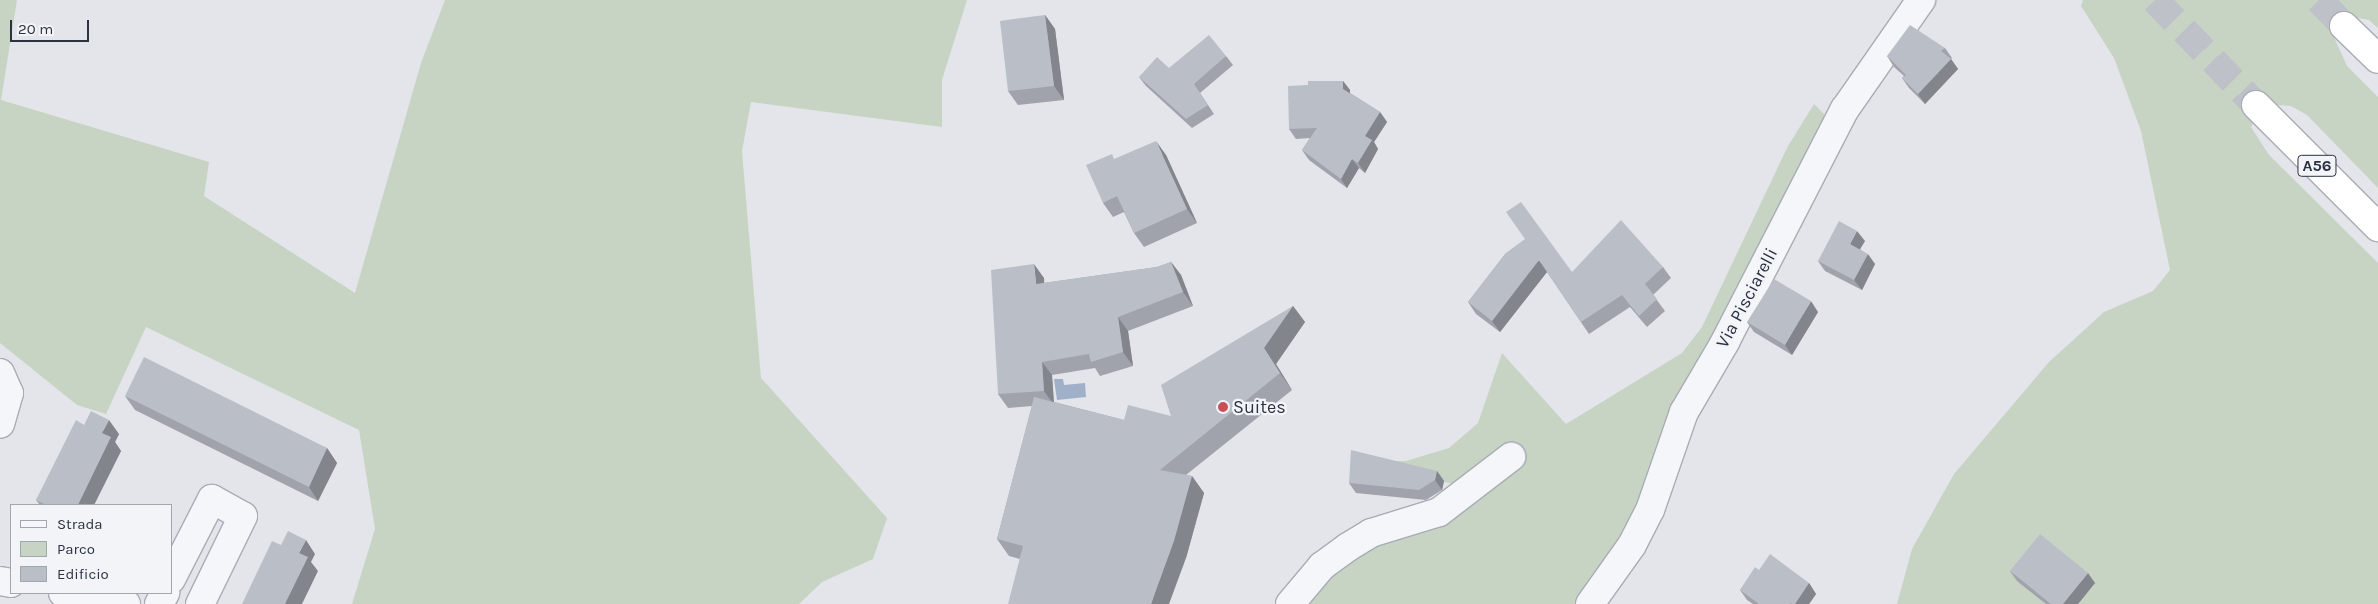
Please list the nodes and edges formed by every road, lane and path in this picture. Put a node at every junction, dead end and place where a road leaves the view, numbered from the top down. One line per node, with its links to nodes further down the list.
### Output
1 (1921, 0): 14 (street, Via Pisciarelli)
2 (2344, 26): 3 (highway)
3 (2378, 59)
4 (2256, 105): 5 (highway, A56)
5 (2378, 227)
6 (0, 372): 7 (street)
7 (0, 424)
8 (1511, 457): 13 (street)
9 (172, 578): 12 (street)
10 (69, 594): 11 (street)
11 (126, 604)
12 (200, 604)
13 (1290, 604)
14 (1590, 604)

